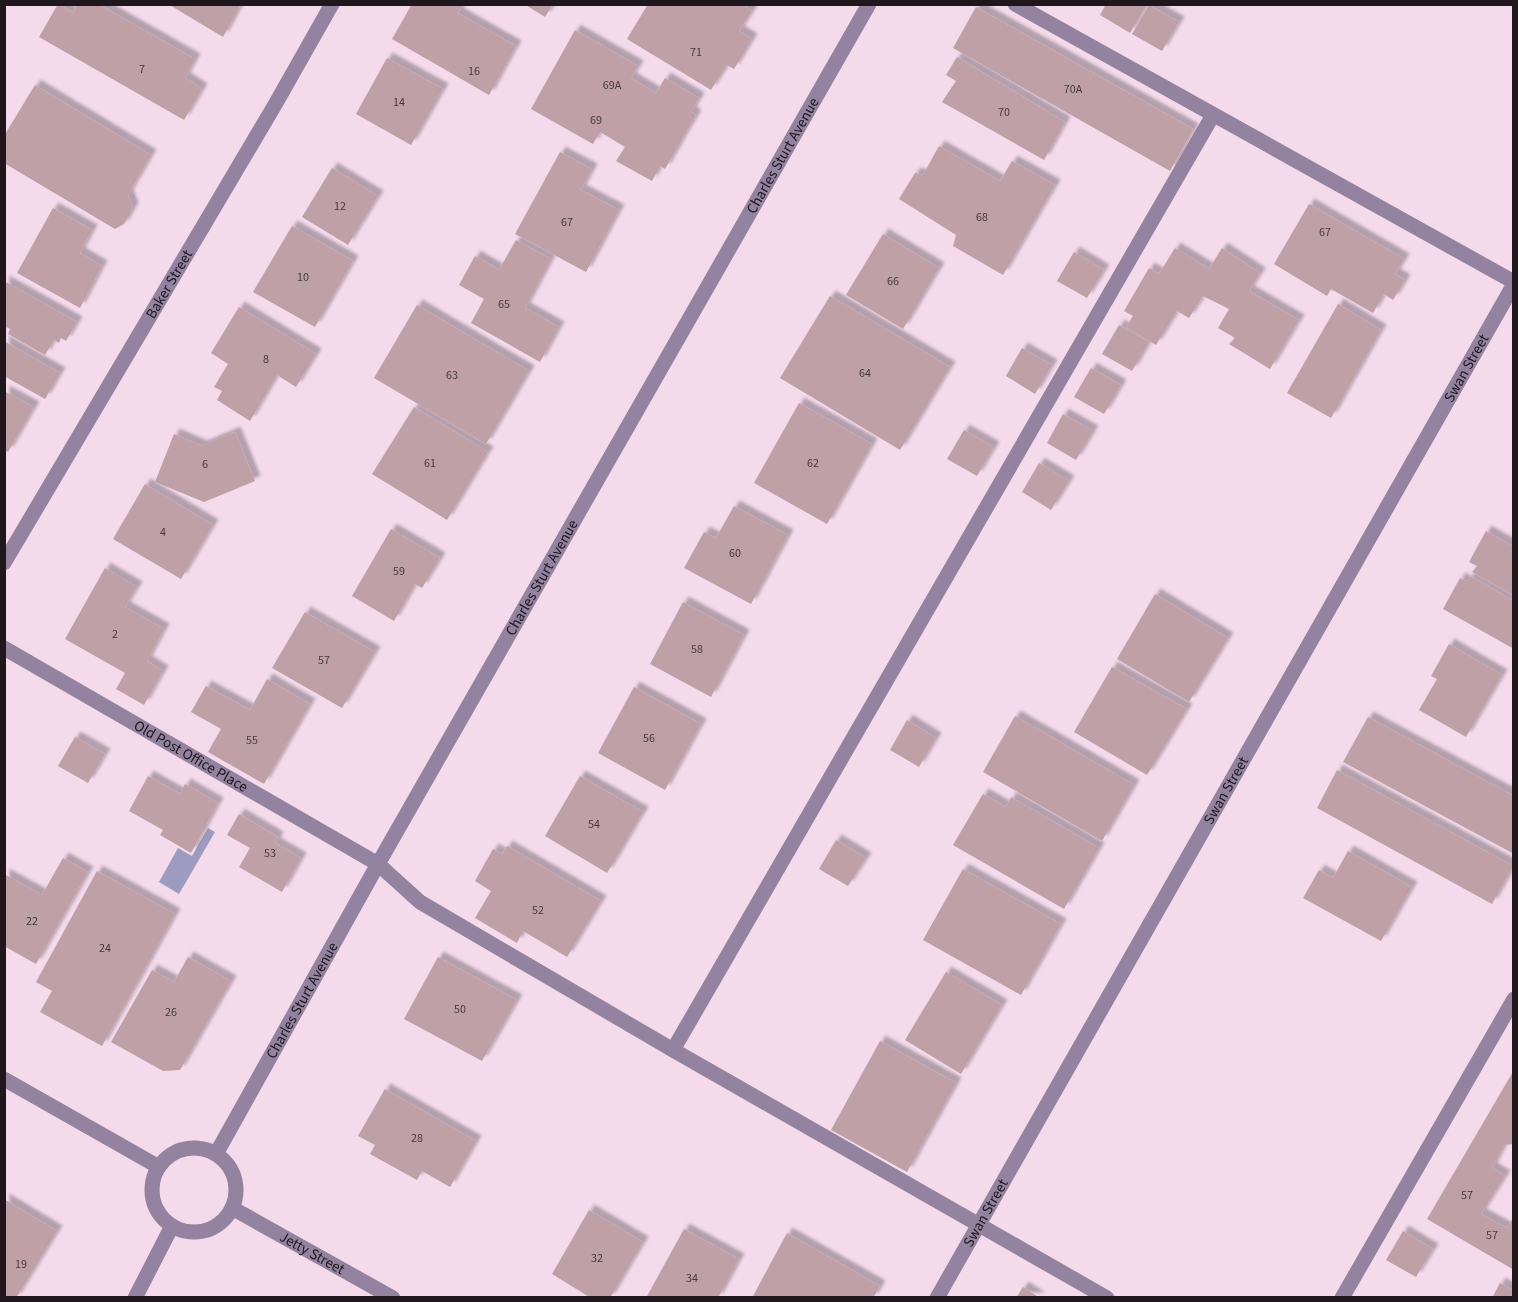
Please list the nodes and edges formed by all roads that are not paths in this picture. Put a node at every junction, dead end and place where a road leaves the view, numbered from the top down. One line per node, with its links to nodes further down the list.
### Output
1 (332, 4): 6 (street, Baker Street)
2 (869, 4): 8 (street, Charles Sturt Avenue)
3 (1015, 4): 4 (street)
4 (1213, 115): 5 (street); 10 (street)
5 (1514, 283): 15 (street, Swan Street)
6 (4, 563)
7 (4, 648): 8 (street, Old Post Office Place)
8 (378, 864): 10 (street, Old Post Office Place); 12 (street, Charles Sturt Avenue)
9 (1514, 999): 21 (street)
10 (673, 1050): 15 (street, Old Post Office Place)
11 (4, 1079): 13 (street)
12 (216, 1154): 13 (street); 14 (street)
13 (159, 1167): 16 (street)
14 (232, 1208): 16 (street); 18 (street, Jetty Street)
15 (979, 1224): 19 (street, Swan Street); 20 (street, Old Post Office Place)
16 (172, 1226): 17 (street)
17 (135, 1298)
18 (393, 1298)
19 (937, 1298)
20 (1107, 1298)
21 (1342, 1298)

